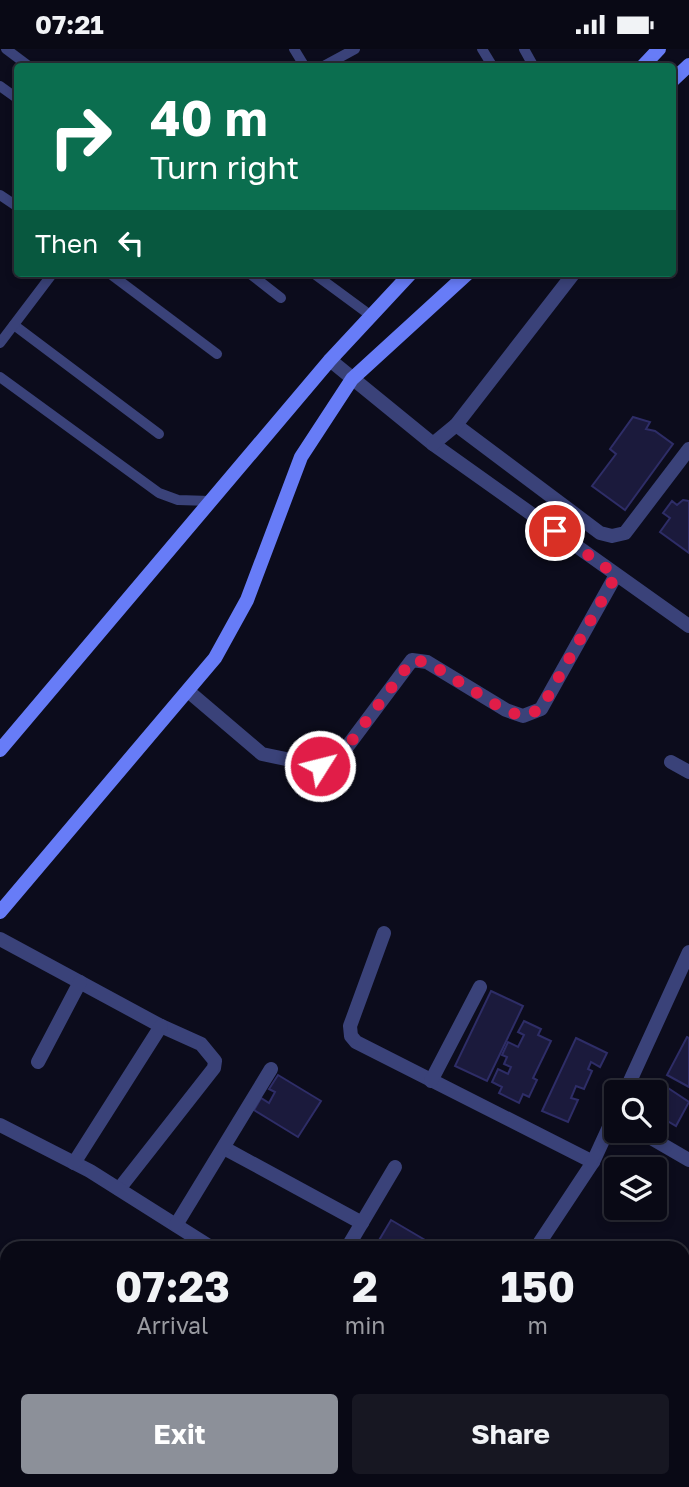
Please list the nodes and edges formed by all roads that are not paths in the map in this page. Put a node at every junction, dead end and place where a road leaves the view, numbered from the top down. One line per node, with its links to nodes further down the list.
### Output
1 (6, 49): 4 (lane)
2 (355, 49): 5 (lane)
3 (659, 49): 6 (main road)
4 (25, 63)
5 (329, 63)
6 (646, 63)
7 (50, 277): 16 (lane)
8 (114, 277): 18 (lane)
9 (253, 277): 14 (lane)
10 (318, 277): 15 (lane)
11 (407, 277): 15 (main road)
12 (464, 277): 21 (main road)
13 (571, 277): 23 (street)
14 (281, 298)
15 (370, 315): 19 (main road)
16 (14, 325): 17 (lane); 24 (lane)
17 (0, 343)
18 (217, 354)
19 (330, 360): 21 (street); 27 (main road)
20 (4, 379): 22 (lane); 27 (lane)
21 (352, 379): 25 (street); 30 (main road)
22 (0, 391)
23 (456, 425): 25 (street); 26 (street)
24 (159, 434)
25 (433, 444): 28 (street)
26 (689, 449)
27 (210, 501): 31 (main road)
28 (616, 575): 29 (street); 30 (street)
29 (689, 626)
30 (188, 691): 34 (main road)
31 (0, 750)
32 (671, 762): 33 (street)
33 (689, 772)
34 (0, 912)
35 (384, 933): 44 (street)
36 (0, 939): 38 (street)
37 (689, 952): 43 (street)
38 (80, 982): 40 (street); 41 (street)
39 (480, 987): 44 (street)
40 (161, 1026): 51 (street); 53 (street)
41 (38, 1062)
42 (271, 1069): 48 (street)
43 (630, 1080)
44 (431, 1081): 50 (street)
45 (0, 1125): 51 (street)
46 (604, 1138): 50 (street)
47 (660, 1143): 49 (street)
48 (224, 1149): 54 (street); 55 (street)
49 (689, 1160)
50 (593, 1162): 58 (street)
51 (74, 1163): 53 (street)
52 (395, 1167): 54 (street)
53 (119, 1189): 55 (street)
54 (362, 1223): 57 (street)
55 (176, 1225): 56 (street)
56 (201, 1241)
57 (351, 1241)
58 (541, 1241)

